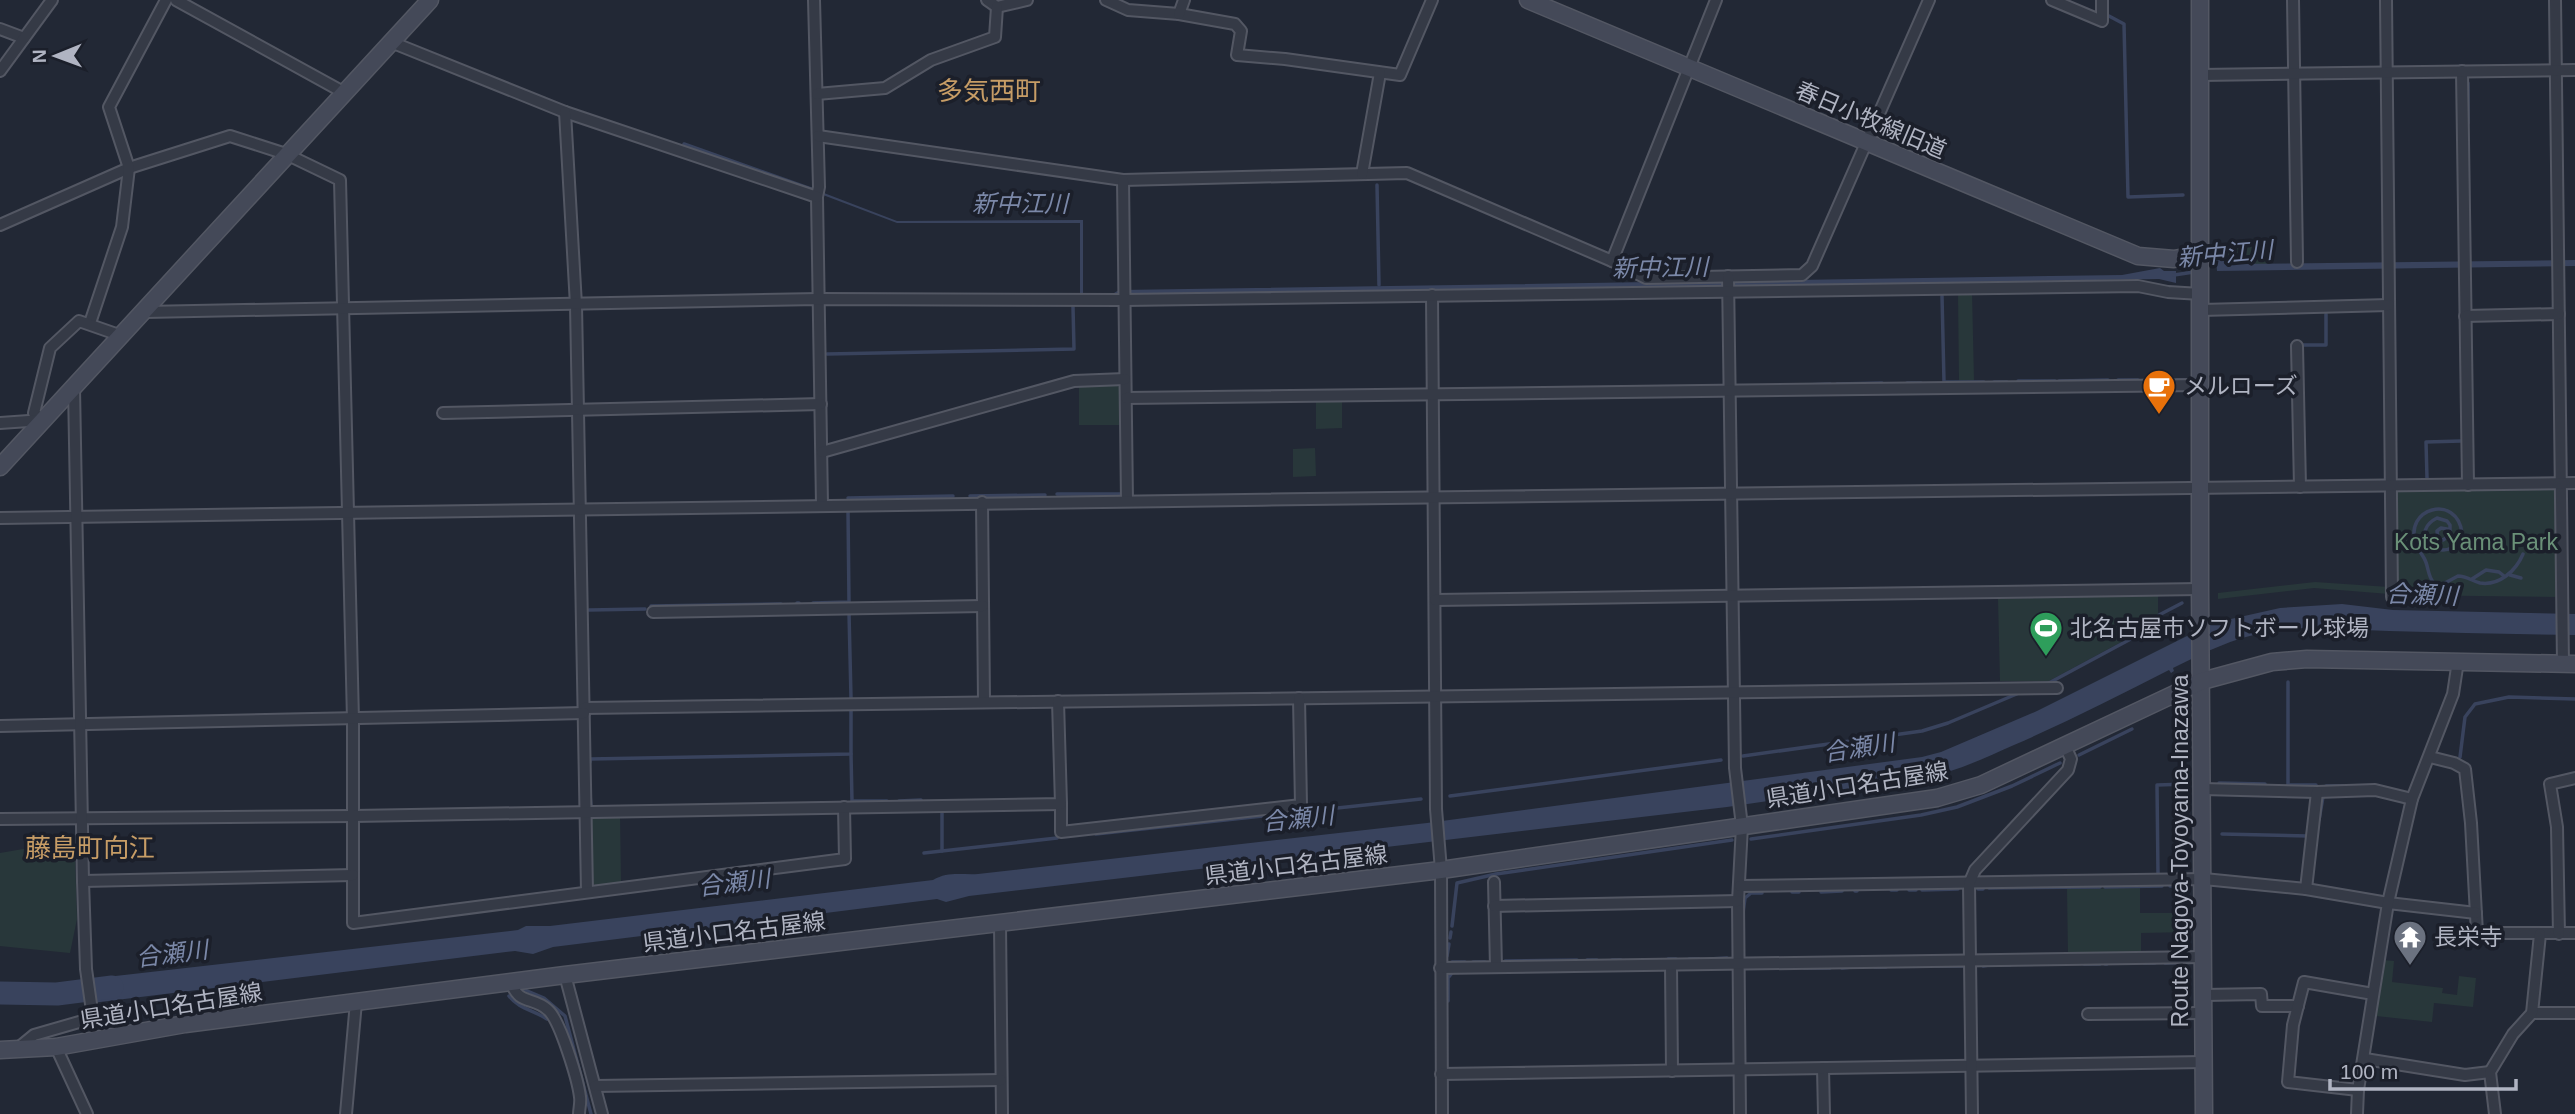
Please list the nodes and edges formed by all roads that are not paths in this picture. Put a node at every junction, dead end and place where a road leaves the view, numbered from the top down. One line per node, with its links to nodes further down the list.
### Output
1 (52, 0): 24 (street)
2 (166, 0): 41 (street)
3 (176, 0): 35 (street)
4 (430, 0): 25 (main road)
5 (814, 0): 36 (street)
6 (987, 0): 20 (street)
7 (1027, 0): 20 (street)
8 (1106, 0): 22 (street)
9 (1184, 0): 22 (street)
10 (1432, 0): 32 (street)
11 (1528, 0): 21 (main road, 春日小牧線旧道)
12 (1716, 0): 26 (street)
13 (1929, 0): 39 (street)
14 (2052, 0): 15 (street)
15 (2102, 0)
16 (2200, 0): 34 (main road, Route Nagoya-Toyoyama-Inazawa)
17 (2293, 0): 33 (street)
18 (2386, 0): 31 (street)
19 (2555, 0): 27 (street)
20 (997, 7): 36 (street)
21 (1562, 7): 26 (main road, 春日小牧線旧道)
22 (1179, 14): 32 (street)
23 (0, 29): 24 (street)
24 (24, 38): 29 (street)
25 (391, 42): 35 (main road); 37 (street)
26 (1689, 68): 39 (main road, 春日小牧線旧道); 47 (street)
27 (2556, 70): 28 (street); 30 (street); 58 (street)
28 (2575, 70)
29 (0, 71)
30 (2462, 71): 31 (street); 59 (street)
31 (2387, 72): 33 (street); 55 (street)
32 (1380, 73): 42 (street)
33 (2294, 73): 34 (street); 48 (street)
34 (2200, 75): 46 (main road, Route Nagoya-Toyoyama-Inazawa)
35 (343, 92): 40 (main road)
36 (817, 94): 38 (street)
37 (565, 111): 44 (street); 54 (street)
38 (818, 136): 43 (street); 44 (street)
39 (1866, 142): 46 (main road, 春日小牧線旧道); 49 (street)
40 (286, 154): 41 (street); 56 (street); 57 (main road)
41 (129, 168): 45 (street); 60 (street)
42 (1362, 174): 43 (street); 47 (street)
43 (1123, 180): 52 (street)
44 (817, 197): 53 (street)
45 (0, 225)
46 (2201, 257): 51 (main road, Route Nagoya-Toyoyama-Inazawa)
47 (1612, 261): 49 (street)
48 (2297, 262)
49 (1728, 284): 50 (street); 51 (street); 66 (street)
50 (1432, 295): 52 (street); 67 (street)
51 (2201, 295): 55 (street); 64 (main road, Route Nagoya-Toyoyama-Inazawa)
52 (1124, 296): 53 (street); 63 (street)
53 (819, 299): 54 (street); 69 (street)
54 (576, 305): 56 (street); 70 (street)
55 (2389, 305): 79 (street)
56 (343, 309): 57 (street); 88 (street)
57 (145, 312): 61 (main road)
58 (2560, 314): 59 (street); 76 (street)
59 (2465, 316): 78 (street)
60 (90, 323): 61 (street); 72 (street)
61 (122, 336): 65 (main road)
62 (2297, 346): 80 (street)
63 (1125, 379): 68 (street); 74 (street)
64 (2201, 385): 66 (street); 81 (main road, Route Nagoya-Toyoyama-Inazawa)
65 (74, 388): 72 (main road); 89 (street)
66 (1729, 391): 67 (street); 82 (street)
67 (1433, 394): 68 (street); 83 (street)
68 (1126, 398): 84 (street)
69 (821, 404): 70 (street); 74 (street)
70 (578, 410): 71 (street); 87 (street)
71 (443, 413)
72 (43, 420): 73 (street); 75 (main road)
73 (0, 423)
74 (822, 452): 86 (street)
75 (0, 467)
76 (2562, 483): 77 (street); 78 (street); 97 (street)
77 (2575, 483)
78 (2468, 485): 79 (street)
79 (2391, 486): 80 (street); 93 (street)
80 (2300, 487): 81 (street)
81 (2201, 488): 82 (street); 91 (main road, Route Nagoya-Toyoyama-Inazawa)
82 (1731, 493): 83 (street); 92 (street)
83 (1434, 498): 84 (street); 94 (street)
84 (1127, 501): 85 (street)
85 (982, 502): 86 (street); 95 (street)
86 (822, 504): 87 (street)
87 (580, 509): 88 (street); 106 (street)
88 (346, 512): 89 (street); 107 (street)
89 (76, 516): 90 (street); 109 (street)
90 (0, 518)
91 (2200, 589): 92 (street); 99 (main road, Route Nagoya-Toyoyama-Inazawa)
92 (1732, 597): 94 (street); 101 (street)
93 (2392, 597)
94 (1436, 600): 102 (street)
95 (983, 606): 96 (street); 104 (street)
96 (653, 612)
97 (2567, 659): 98 (main road, 県道小口名古屋線)
98 (2458, 662): 99 (main road, 県道小口名古屋線); 111 (street)
99 (2202, 681): 110 (main road, 県道小口名古屋線); 113 (main road, Route Nagoya-Toyoyama-Inazawa)
100 (2057, 688): 101 (street)
101 (1734, 692): 102 (street); 122 (street)
102 (1437, 695): 103 (street); 123 (street)
103 (1299, 698): 105 (street); 116 (street)
104 (984, 701): 105 (street); 106 (street)
105 (1058, 701): 116 (street)
106 (584, 711): 107 (street); 118 (street)
107 (353, 720): 109 (street); 119 (street)
108 (0, 726): 109 (street)
109 (80, 726): 120 (street)
110 (2065, 746): 122 (main road, 県道小口名古屋線); 128 (street)
111 (2430, 757): 115 (street); 135 (street)
112 (2575, 778): 139 (street)
113 (2203, 789): 114 (street); 125 (main road, Route Nagoya-Toyoyama-Inazawa)
114 (2317, 792): 115 (street); 130 (street)
115 (2412, 799): 133 (street)
116 (1061, 804): 117 (street)
117 (844, 807): 118 (street); 131 (street)
118 (586, 811): 119 (street); 131 (street)
119 (354, 816): 120 (street); 124 (street)
120 (80, 817): 121 (street); 126 (street)
121 (0, 819)
122 (1741, 821): 123 (main road, 県道小口名古屋線); 129 (street)
123 (1441, 863): 136 (main road, 県道小口名古屋線); 145 (street)
124 (353, 875): 126 (street); 131 (street)
125 (2204, 879): 128 (street); 130 (street); 140 (main road, Route Nagoya-Toyoyama-Inazawa)
126 (83, 881): 157 (street)
127 (1494, 882): 134 (street)
128 (1969, 884): 129 (street); 141 (street)
129 (1740, 886): 132 (street)
130 (2306, 888): 133 (street)
131 (587, 891)
132 (1738, 901): 134 (street); 142 (street)
133 (2388, 903): 135 (street); 148 (street)
134 (1494, 906): 144 (street)
135 (2476, 913): 138 (street)
136 (1000, 924): 146 (main road, 県道小口名古屋線); 166 (street)
137 (2575, 933): 139 (street)
138 (2540, 934): 139 (street); 153 (street)
139 (2559, 934)
140 (2204, 957): 141 (street); 149 (main road, Route Nagoya-Toyoyama-Inazawa)
141 (1970, 961): 142 (street); 160 (street)
142 (1739, 964): 143 (street); 163 (street)
143 (1671, 965): 144 (street); 162 (street)
144 (1496, 967): 145 (street)
145 (1440, 968): 165 (street)
146 (565, 975): 147 (main road, 県道小口名古屋線); 167 (street)
147 (511, 982): 150 (main road, 県道小口名古屋線); 171 (street)
148 (2373, 994): 151 (street); 158 (street)
149 (2204, 995): 151 (street); 152 (main road, Route Nagoya-Toyoyama-Inazawa)
150 (356, 1002): 156 (main road, 県道小口名古屋線); 170 (street)
151 (2298, 1006): 168 (street)
152 (2204, 1013): 155 (street); 159 (main road, Route Nagoya-Toyoyama-Inazawa)
153 (2532, 1013): 154 (street); 164 (street)
154 (2575, 1013)
155 (2088, 1014)
156 (56, 1047): 157 (main road, 県道小口名古屋線); 169 (street)
157 (8, 1051)
158 (2365, 1059): 164 (street); 168 (street)
159 (2204, 1062): 160 (street); 178 (main road, Route Nagoya-Toyoyama-Inazawa)
160 (1972, 1065): 161 (street); 177 (street)
161 (1823, 1068): 163 (street); 176 (street)
162 (1672, 1070): 163 (street); 165 (street)
163 (1740, 1070): 175 (street)
164 (2490, 1072): 180 (street)
165 (1441, 1074): 174 (street)
166 (1001, 1080): 167 (street); 173 (street)
167 (595, 1086): 172 (street)
168 (2358, 1090): 179 (street)
169 (87, 1114)
170 (346, 1114)
171 (579, 1114)
172 (602, 1114)
173 (1002, 1114)
174 (1442, 1114)
175 (1740, 1114)
176 (1824, 1114)
177 (1972, 1114)
178 (2204, 1114)
179 (2357, 1114)
180 (2495, 1114)

